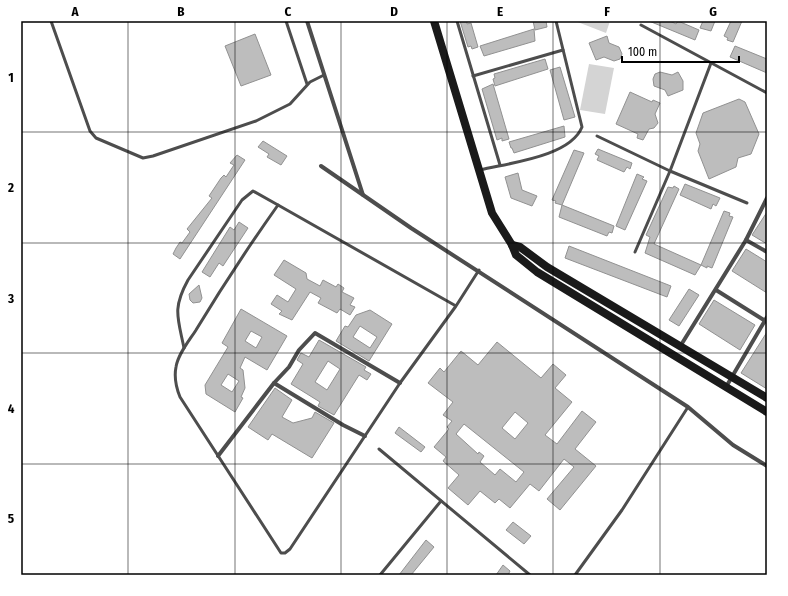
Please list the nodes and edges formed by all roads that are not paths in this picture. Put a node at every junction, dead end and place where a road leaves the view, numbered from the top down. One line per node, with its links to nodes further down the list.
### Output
1 (51, 21): 12 (lane)
2 (286, 21): 12 (lane)
3 (307, 21): 10 (street)
4 (434, 21): 17 (main road)
5 (457, 21): 11 (lane)
6 (556, 21): 8 (lane)
7 (641, 25): 9 (lane)
8 (563, 50): 11 (lane); 15 (lane)
9 (711, 63): 13 (lane); 18 (lane)
10 (324, 75): 12 (lane); 19 (street)
11 (473, 76): 15 (lane)
12 (307, 84)
13 (767, 93)
14 (597, 136): 18 (lane)
15 (500, 165): 17 (lane)
16 (321, 166): 19 (street)
17 (478, 170): 24 (main road)
18 (670, 171): 21 (lane); 25 (lane)
19 (363, 195): 27 (street)
20 (767, 198): 23 (street)
21 (747, 203)
22 (278, 205): 29 (lane); 32 (lane); 32 (lane)
23 (746, 240): 26 (street); 28 (street)
24 (512, 245): 31 (main road); 36 (main road)
25 (635, 252)
26 (767, 252)
27 (479, 270): 29 (lane); 38 (street)
28 (716, 290): 30 (street); 31 (street)
29 (456, 306): 35 (lane)
30 (766, 320): 33 (street)
31 (682, 345): 33 (main road)
32 (184, 348): 42 (lane)
33 (733, 376): 36 (street); 37 (main road)
34 (274, 383): 35 (street); 40 (street); 42 (street)
35 (400, 383): 40 (lane)
36 (726, 387): 39 (main road)
37 (767, 398)
38 (688, 407): 43 (street); 47 (lane)
39 (767, 412)
40 (365, 436): 42 (lane)
41 (379, 449): 44 (lane)
42 (218, 456)
43 (767, 466)
44 (441, 501): 45 (lane); 46 (lane)
45 (380, 575)
46 (530, 575)
47 (575, 575)

